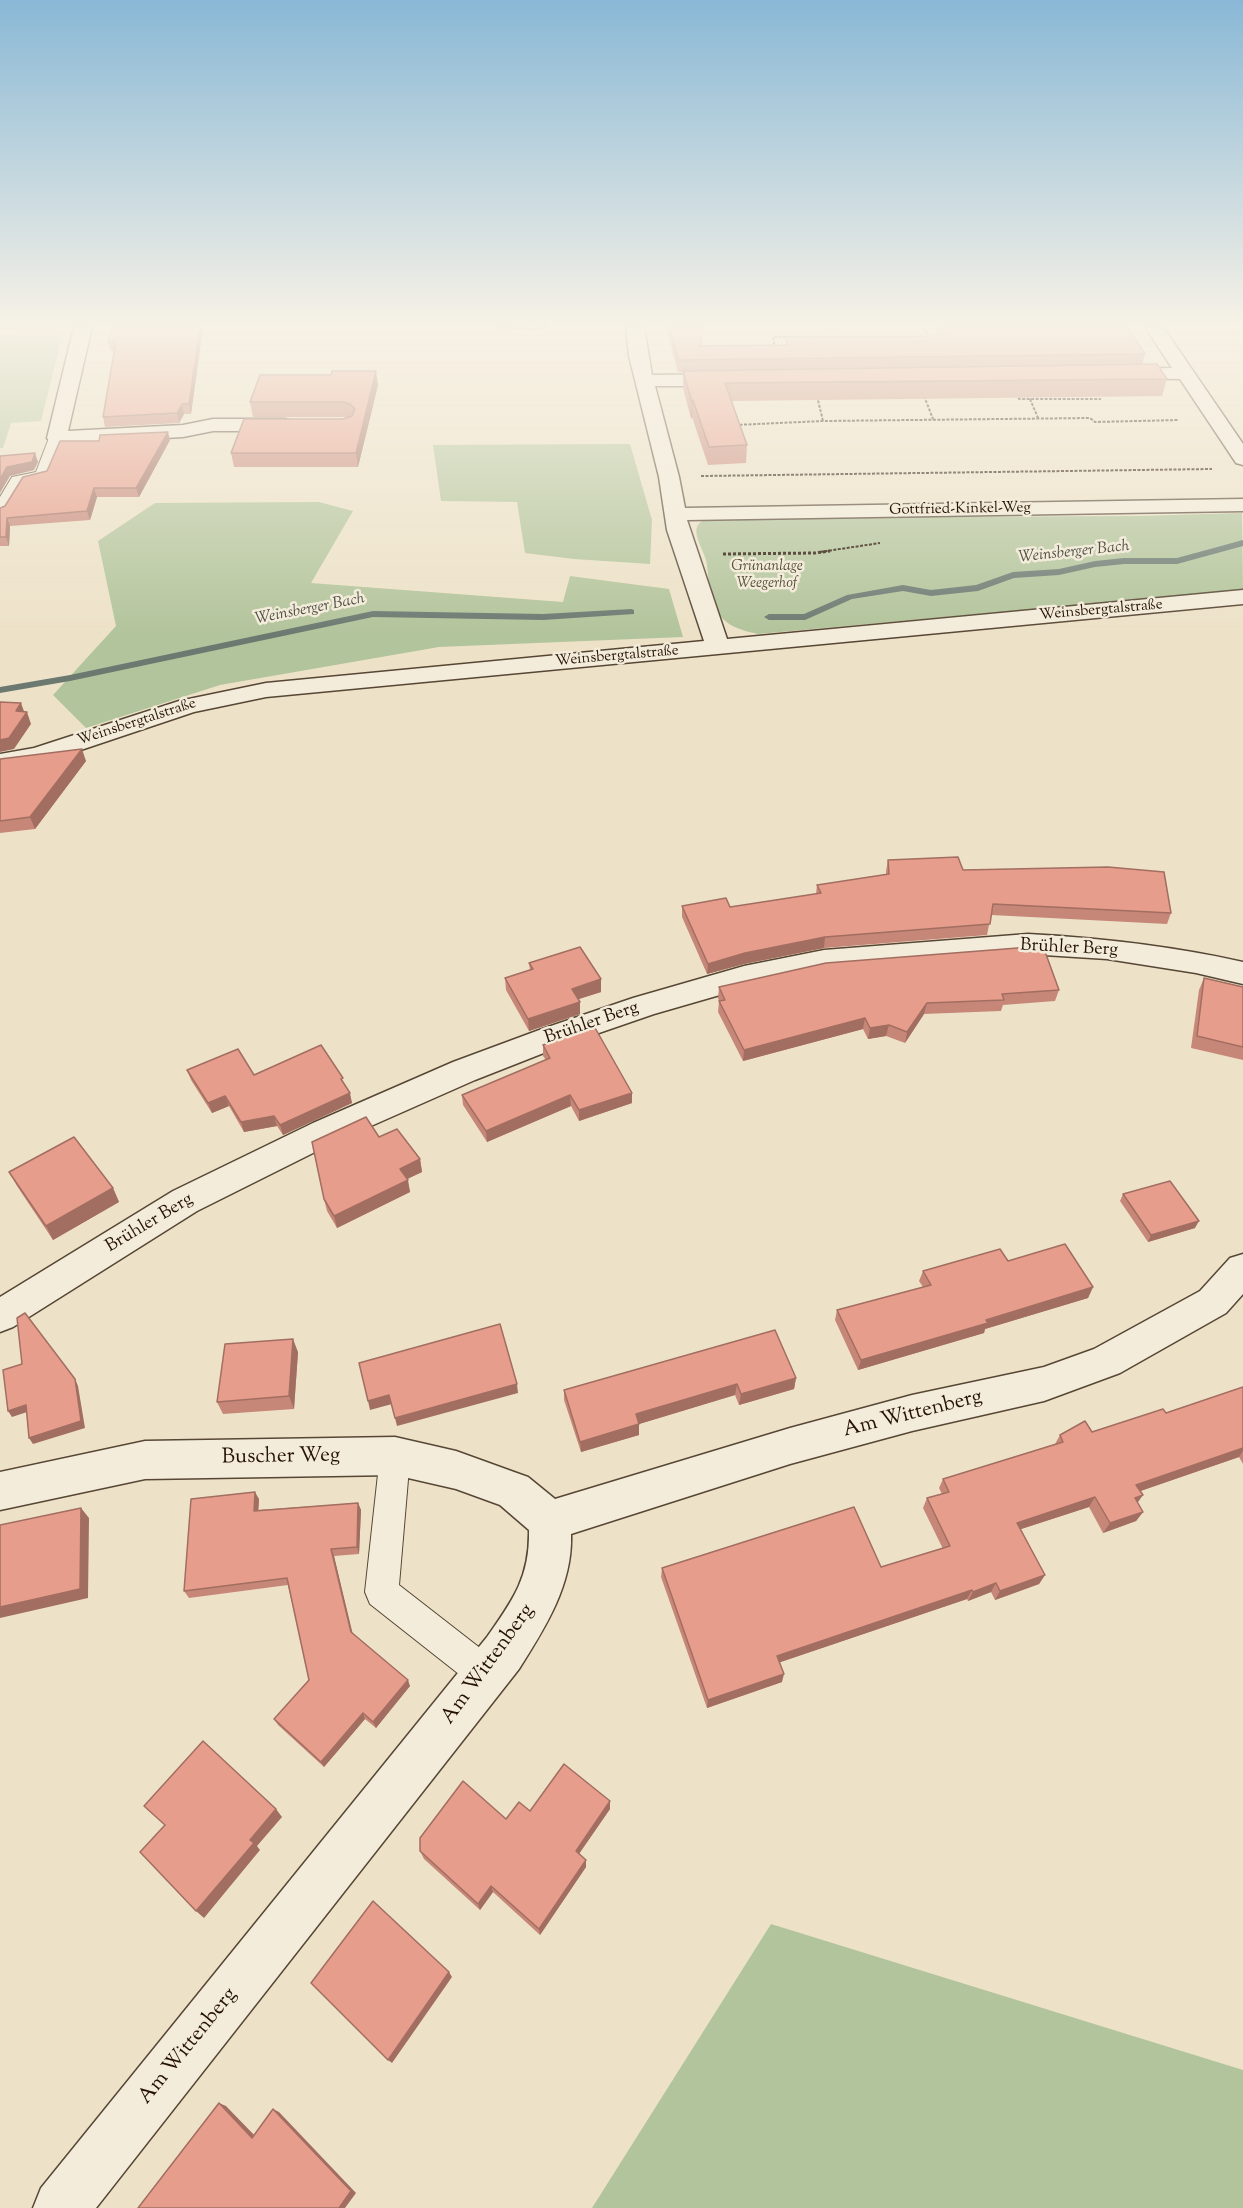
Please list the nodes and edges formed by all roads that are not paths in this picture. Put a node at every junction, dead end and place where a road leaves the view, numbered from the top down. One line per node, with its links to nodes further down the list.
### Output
1 (59, 430): 5 (street)
2 (188, 430): 5 (street)
3 (657, 430): 9 (street)
4 (1224, 430): 6 (street)
5 (57, 438): 8 (lane)
6 (1243, 459)
7 (1243, 506): 9 (street, Gottfried-Kinkel-Weg)
8 (0, 511)
9 (676, 514): 11 (street)
10 (1243, 597): 11 (street, Weinsbergtalstraße)
11 (718, 647): 12 (street, Weinsbergtalstraße)
12 (0, 762)
13 (1243, 973): 15 (street, Brühler Berg)
14 (1243, 1269): 18 (street, Am Wittenberg)
15 (0, 1316)
16 (395, 1456): 17 (street, Buscher Weg); 18 (street, Buscher Weg); 19 (lane)
17 (0, 1491)
18 (550, 1521): 19 (street, Am Wittenberg)
19 (486, 1674): 20 (street, Am Wittenberg)
20 (62, 2208)

